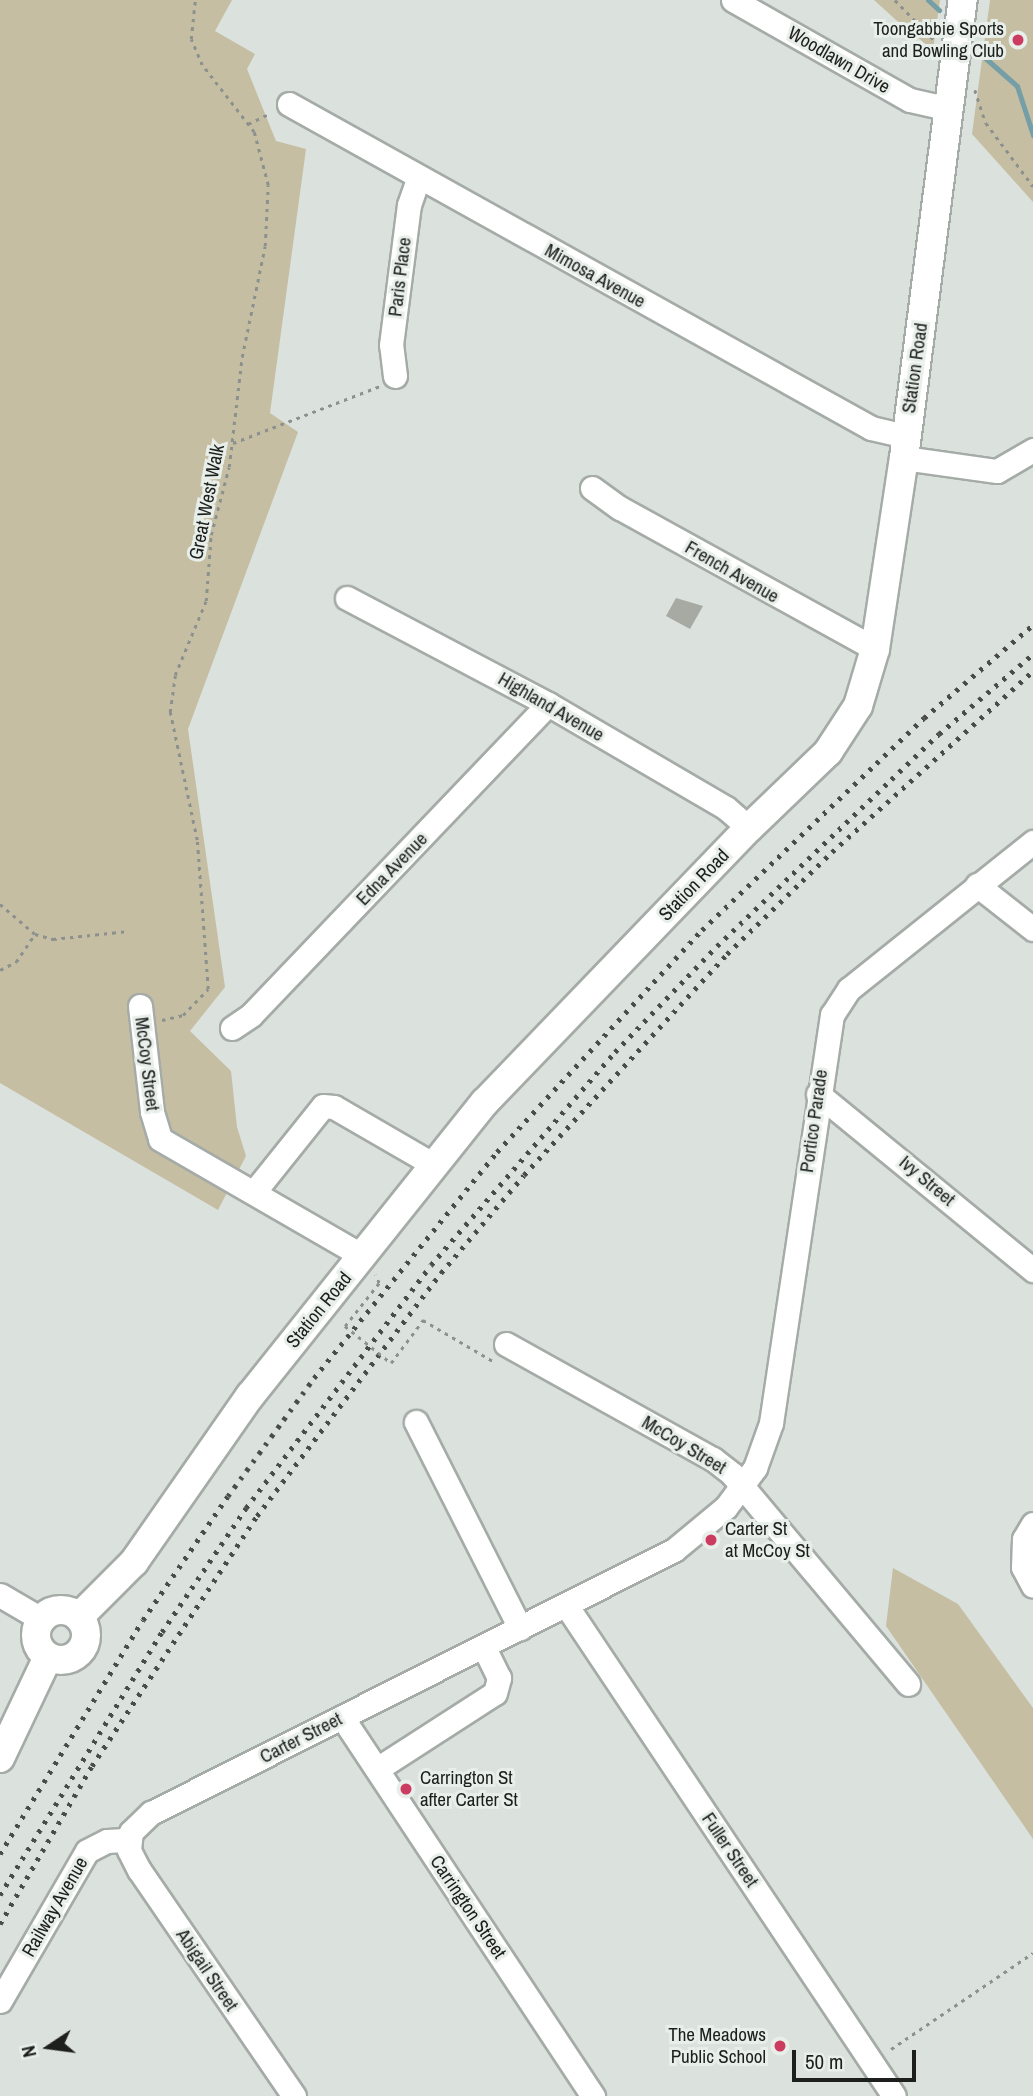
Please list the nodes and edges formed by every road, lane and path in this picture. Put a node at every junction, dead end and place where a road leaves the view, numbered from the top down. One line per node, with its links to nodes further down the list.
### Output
1 (195, 0): 9 (path, Great West Walk)
2 (733, 0): 8 (street, Woodlawn Drive)
3 (894, 0): 5 (path)
4 (963, 0): 8 (main road, Station Road)
5 (937, 42)
6 (976, 76): 11 (path)
7 (289, 104): 9 (path); 10 (street, Mimosa Avenue)
8 (950, 109): 14 (main road, Station Road)
9 (248, 124): 13 (path, Great West Walk)
10 (418, 179): 12 (street, Paris Place); 14 (street, Mimosa Avenue)
11 (1033, 186)
12 (395, 376): 13 (path)
13 (233, 443): 28 (path, Great West Walk)
14 (905, 447): 15 (street, Mimosa Avenue); 18 (main road, Station Road)
15 (1033, 450)
16 (592, 488): 18 (street, French Avenue)
17 (347, 598): 19 (street, Highland Avenue)
18 (875, 649): 20 (main road, Station Road)
19 (548, 705): 20 (street, Highland Avenue); 29 (street, Edna Avenue)
20 (749, 828): 31 (main road, Station Road)
21 (1033, 842): 22 (street, Portico Parade)
22 (977, 886): 24 (street); 30 (street, Portico Parade)
23 (0, 904): 26 (path)
24 (1033, 929)
25 (129, 931): 26 (path)
26 (35, 934): 27 (path)
27 (0, 970)
28 (141, 1016): 32 (street, McCoy Street)
29 (232, 1028)
30 (818, 1094): 34 (street, Ivy Street); 38 (street, Portico Parade)
31 (434, 1166): 32 (street); 33 (main road, Station Road)
32 (254, 1192): 33 (street, McCoy Street)
33 (363, 1256): 43 (main road, Station Road)
34 (1032, 1268)
35 (373, 1292): 36 (path, bridge)
36 (506, 1344): 38 (street, McCoy Street)
37 (416, 1422): 45 (street)
38 (744, 1487): 42 (street, Carter Street); 48 (street, McCoy Street)
39 (1033, 1524): 40 (street)
40 (1033, 1586)
41 (0, 1595): 44 (street)
42 (566, 1605): 45 (street, Carter Street); 58 (street, Fuller Street)
43 (79, 1618): 44 (main road); 47 (main road)
44 (41, 1619): 47 (main road)
45 (520, 1628): 46 (street, Carter Street)
46 (484, 1647): 49 (street, Carter Street); 51 (street)
47 (48, 1657): 50 (main road)
48 (908, 1684)
49 (342, 1717): 51 (street, Carrington Street); 52 (street, Carter Street)
50 (0, 1758)
51 (376, 1769): 57 (street, Carrington Street)
52 (129, 1840): 54 (street, Railway Avenue); 56 (street, Abigail Street)
53 (1033, 1953): 55 (path)
54 (0, 2000)
55 (891, 2049)
56 (294, 2096)
57 (593, 2096)
58 (894, 2096)

